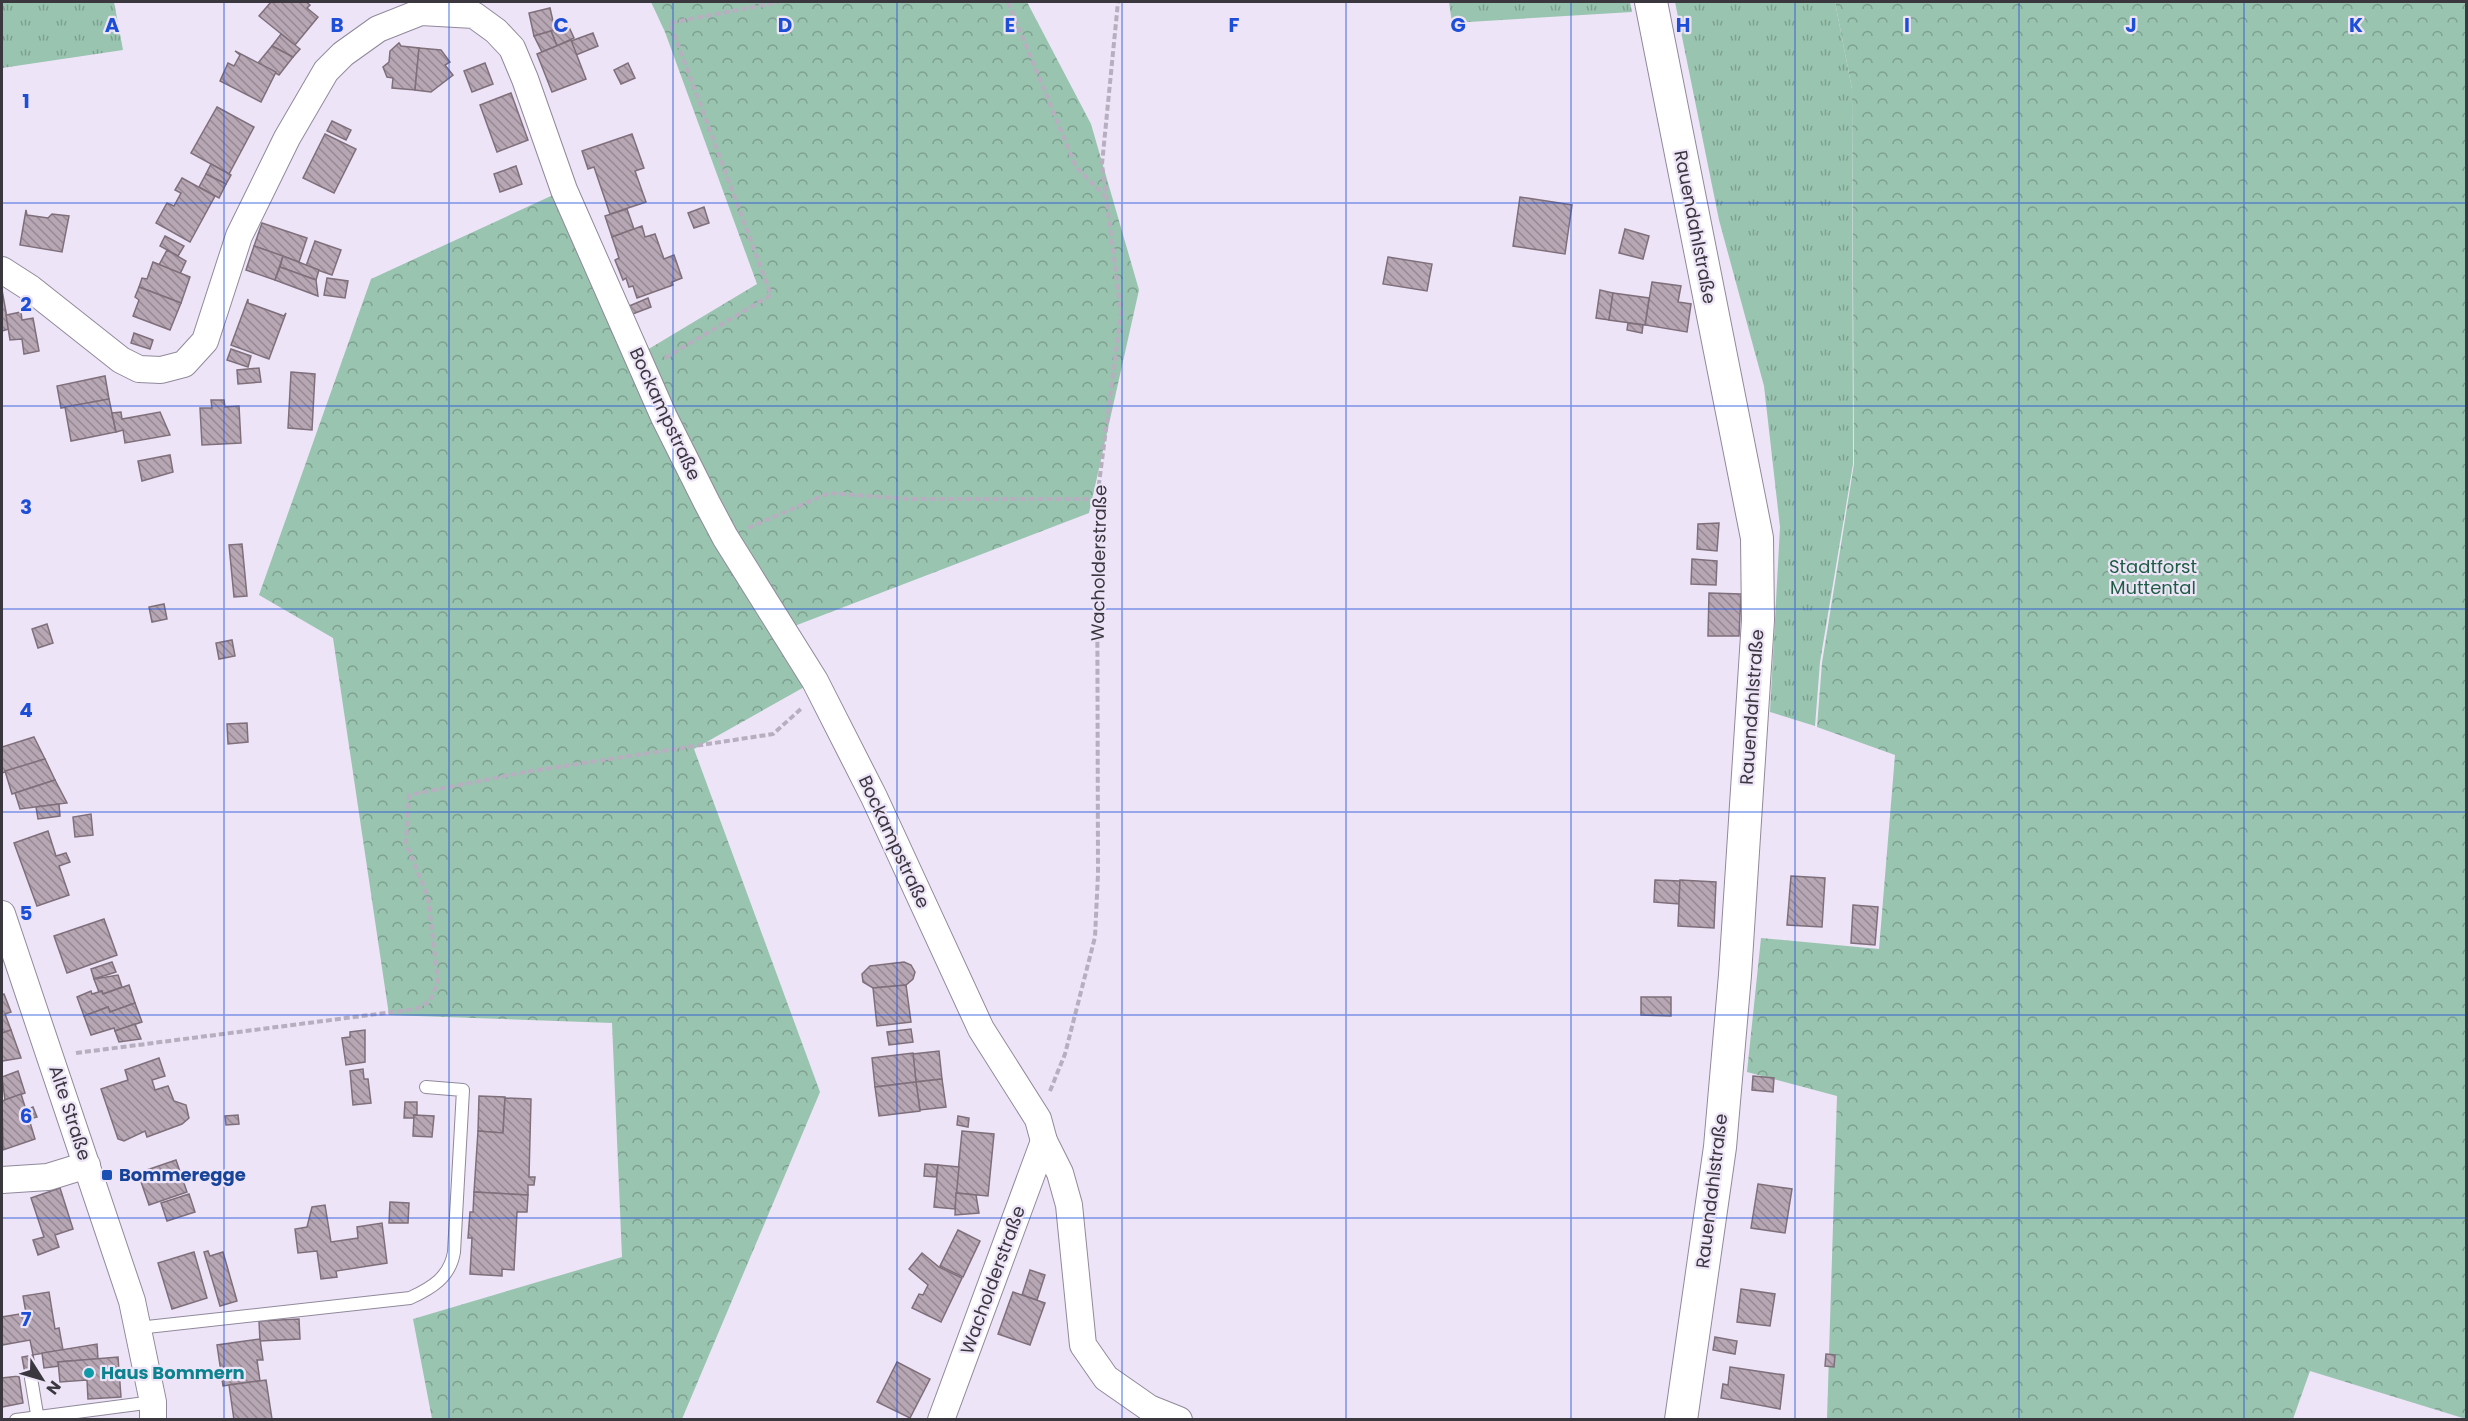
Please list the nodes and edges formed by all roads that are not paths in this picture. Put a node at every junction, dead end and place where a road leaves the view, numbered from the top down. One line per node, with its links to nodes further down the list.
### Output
1 (1651, 2): 15 (street, Rauendahlstraße)
2 (2, 270): 5 (street, Bockampstraße)
3 (2, 914): 6 (street, Alte Straße)
4 (426, 1087): 8 (lane)
5 (1041, 1130): 13 (street, Wacholderstraße); 14 (street, Bockampstraße)
6 (87, 1165): 7 (street); 8 (street, Alte Straße)
7 (2, 1180)
8 (138, 1328): 10 (street, Alte Straße)
9 (31, 1378): 11 (lane)
10 (153, 1411): 11 (lane)
11 (37, 1418): 12 (lane)
12 (16, 1419)
13 (941, 1419)
14 (1179, 1419)
15 (1681, 1419)

